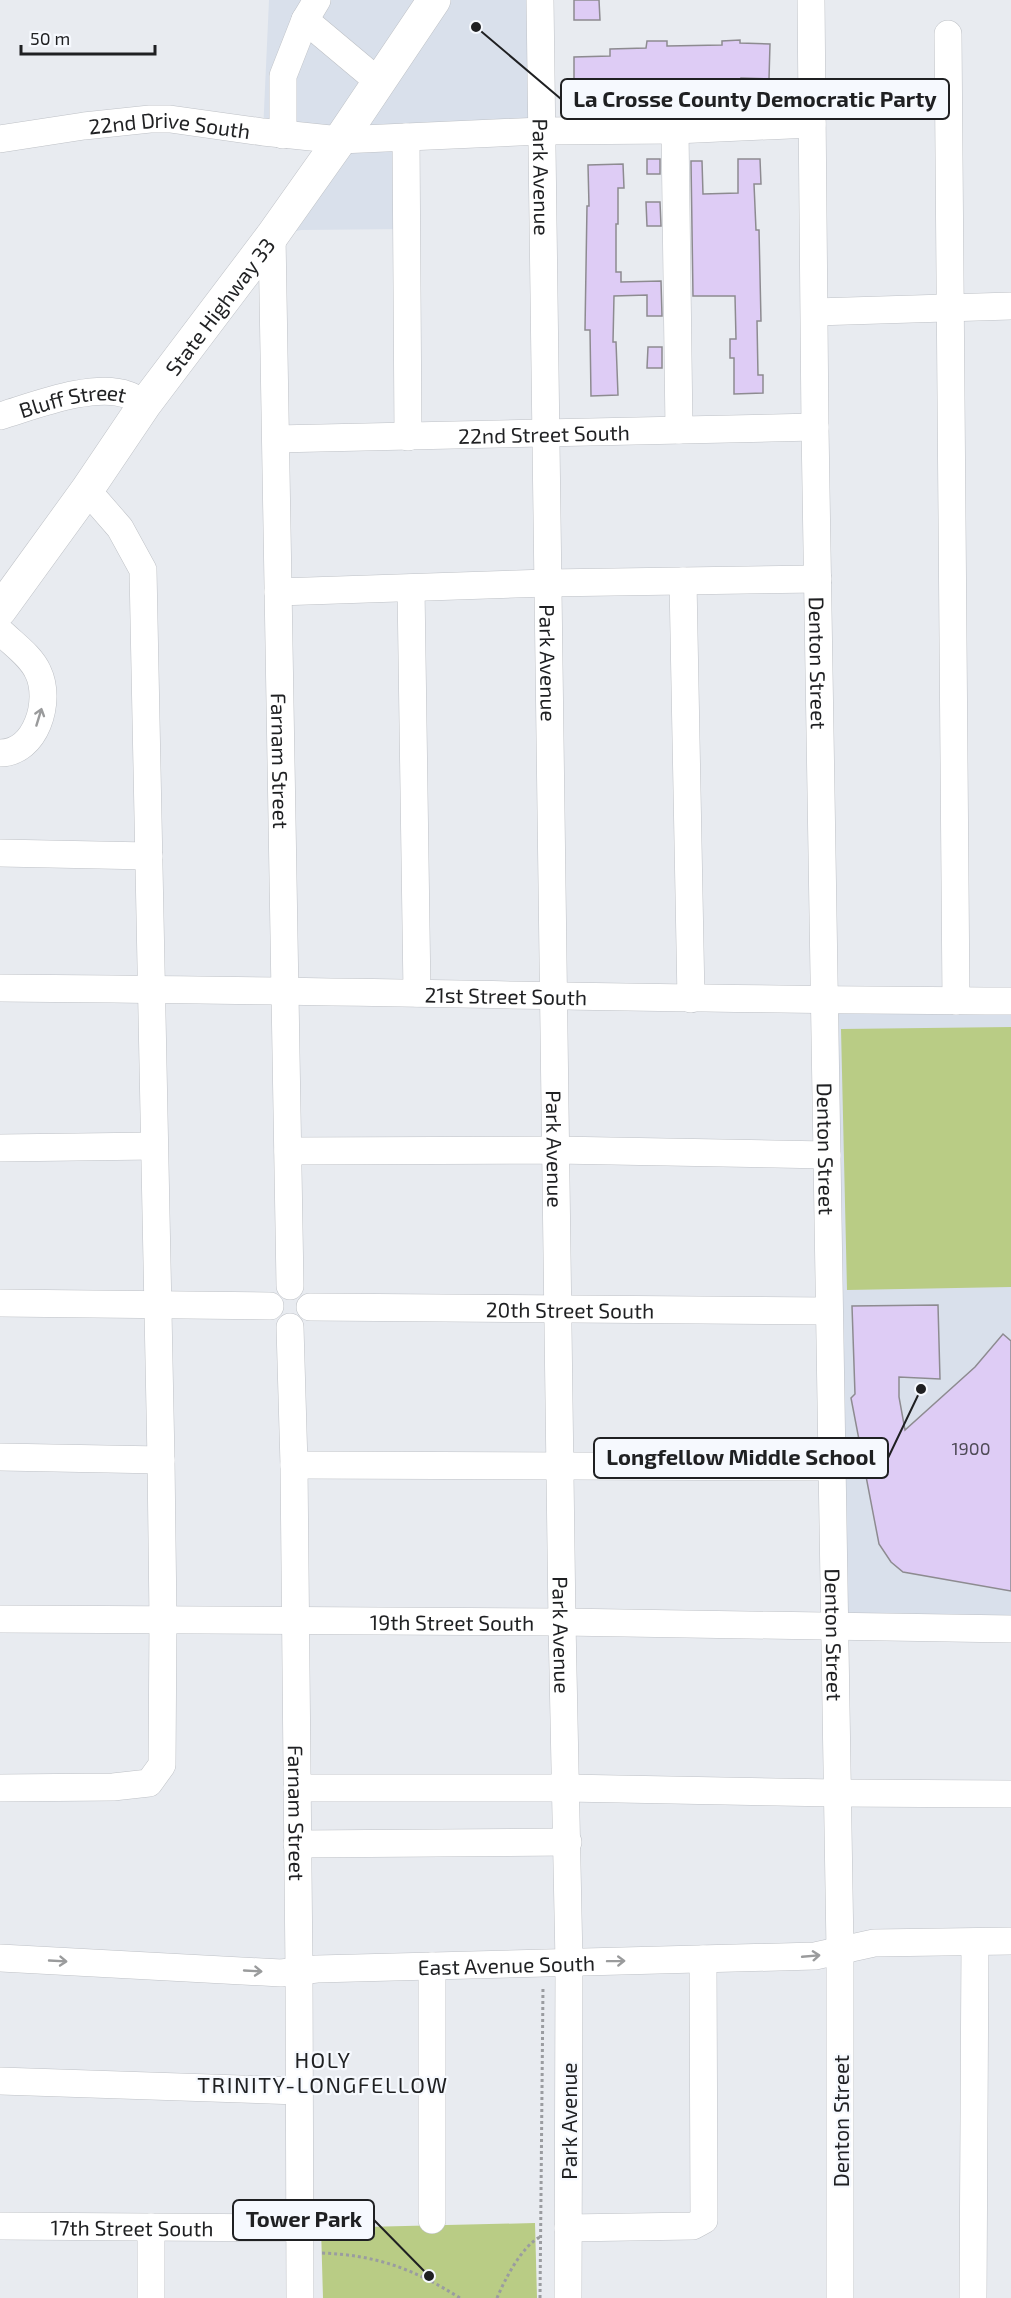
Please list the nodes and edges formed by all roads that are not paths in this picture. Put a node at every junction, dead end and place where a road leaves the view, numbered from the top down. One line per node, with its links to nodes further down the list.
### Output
1 (434, 0): 6 (main road, State Highway 33)
2 (540, 0): 9 (street, Park Avenue)
3 (811, 0): 7 (street, Denton Street)
4 (311, 10): 6 (street); 10 (street)
5 (948, 34): 16 (street)
6 (379, 82): 13 (main road, State Highway 33)
7 (812, 124): 8 (street, 22nd Drive South); 17 (street, Denton Street)
8 (675, 130): 9 (street, 22nd Drive South); 21 (street)
9 (541, 131): 11 (street, 22nd Drive South); 22 (street, Park Avenue)
10 (283, 135): 12 (street, 22nd Drive South); 13 (street, 22nd Drive South)
11 (406, 137): 13 (street, 22nd Drive South); 23 (street)
12 (0, 139)
13 (340, 140): 14 (main road, State Highway 33)
14 (273, 236): 18 (main road, State Highway 33); 24 (street, Farnam Street)
15 (1011, 306): 16 (street)
16 (950, 308): 17 (street); 43 (street)
17 (814, 312): 20 (street, Denton Street)
18 (145, 404): 19 (street, Bluff Street); 25 (main road, State Highway 33)
19 (0, 416)
20 (814, 427): 21 (street, 22nd Street South); 26 (street, Denton Street)
21 (679, 430): 22 (street, 22nd Street South)
22 (545, 434): 23 (street, 22nd Street South); 28 (street, Park Avenue)
23 (408, 437): 24 (street, 22nd Street South)
24 (276, 440): 30 (street, Farnam Street)
25 (87, 490): 31 (main road, State Highway 33); 35 (street)
26 (818, 579): 27 (street); 42 (street, Denton Street)
27 (683, 581): 28 (street); 41 (street)
28 (548, 583): 29 (street); 40 (street, Park Avenue)
29 (411, 588): 30 (street); 39 (street)
30 (278, 592): 38 (street, Farnam Street)
31 (0, 610)
32 (0, 632): 33 (street, one-way to 32)
33 (0, 753)
34 (0, 853): 35 (street)
35 (149, 856): 37 (street)
36 (0, 988): 37 (street, 21st Street South)
37 (151, 989): 38 (street, 21st Street South); 45 (street)
38 (285, 991): 39 (street, 21st Street South); 48 (street, Farnam Street)
39 (417, 993): 40 (street, 21st Street South)
40 (555, 995): 41 (street, 21st Street South); 47 (street, Park Avenue)
41 (691, 999): 42 (street, 21st Street South)
42 (824, 1000): 43 (street, 21st Street South); 49 (street, Denton Street)
43 (956, 1001): 44 (street, 21st Street South)
44 (1011, 1001)
45 (154, 1146): 46 (street); 52 (street)
46 (0, 1148)
47 (556, 1150): 48 (street); 49 (street); 55 (street, Park Avenue)
48 (288, 1151): 50 (street, Farnam Street)
49 (827, 1155): 56 (street, Denton Street)
50 (290, 1286): 53 (street); 54 (street)
51 (0, 1303): 52 (street)
52 (158, 1304): 53 (street); 59 (street)
53 (270, 1306): 57 (street)
54 (310, 1307): 55 (street, 20th Street South); 57 (street)
55 (559, 1310): 56 (street, 20th Street South); 61 (street, Park Avenue)
56 (829, 1311): 62 (street, Denton Street)
57 (290, 1327): 60 (street, Farnam Street)
58 (0, 1457): 59 (street)
59 (161, 1460): 64 (street)
60 (294, 1465): 61 (street); 65 (street, Farnam Street)
61 (561, 1466): 62 (street); 66 (street, Park Avenue)
62 (832, 1467): 67 (street, Denton Street)
63 (0, 1619): 64 (street, 19th Street South)
64 (163, 1619): 65 (street, 19th Street South); 69 (street)
65 (295, 1620): 66 (street, 19th Street South); 70 (street, Farnam Street)
66 (562, 1622): 67 (street, 19th Street South); 71 (street, Park Avenue)
67 (834, 1626): 68 (street, 19th Street South); 72 (street, Denton Street)
68 (1011, 1629)
69 (0, 1788)
70 (297, 1788): 71 (street); 75 (street, Farnam Street)
71 (566, 1788): 72 (street); 74 (street, Park Avenue)
72 (836, 1793): 73 (street); 78 (street, Denton Street)
73 (1011, 1794)
74 (568, 1842): 75 (street); 81 (street, Park Avenue)
75 (297, 1844): 83 (street, Farnam Street)
76 (1011, 1941): 77 (street, East Avenue South)
77 (975, 1942): 78 (street, East Avenue South); 95 (street)
78 (840, 1950): 80 (street, East Avenue South, one-way to 78); 94 (street, Denton Street)
79 (0, 1958): 83 (street, East Avenue South, one-way to 83)
80 (703, 1959): 81 (street, East Avenue South, one-way to 80); 90 (street)
81 (569, 1962): 82 (street, East Avenue South); 90 (street, Park Avenue)
82 (432, 1966): 83 (street, East Avenue South); 86 (street)
83 (299, 1971): 85 (street, Farnam Street)
84 (0, 2080): 85 (street)
85 (299, 2091): 89 (street, Farnam Street)
86 (432, 2220)
87 (0, 2226): 88 (street, 17th Street South)
88 (151, 2227): 89 (street, 17th Street South); 91 (street)
89 (300, 2228): 92 (street, Farnam Street)
90 (568, 2228): 93 (street, Park Avenue)
91 (152, 2298)
92 (300, 2298)
93 (568, 2298)
94 (840, 2298)
95 (973, 2298)

